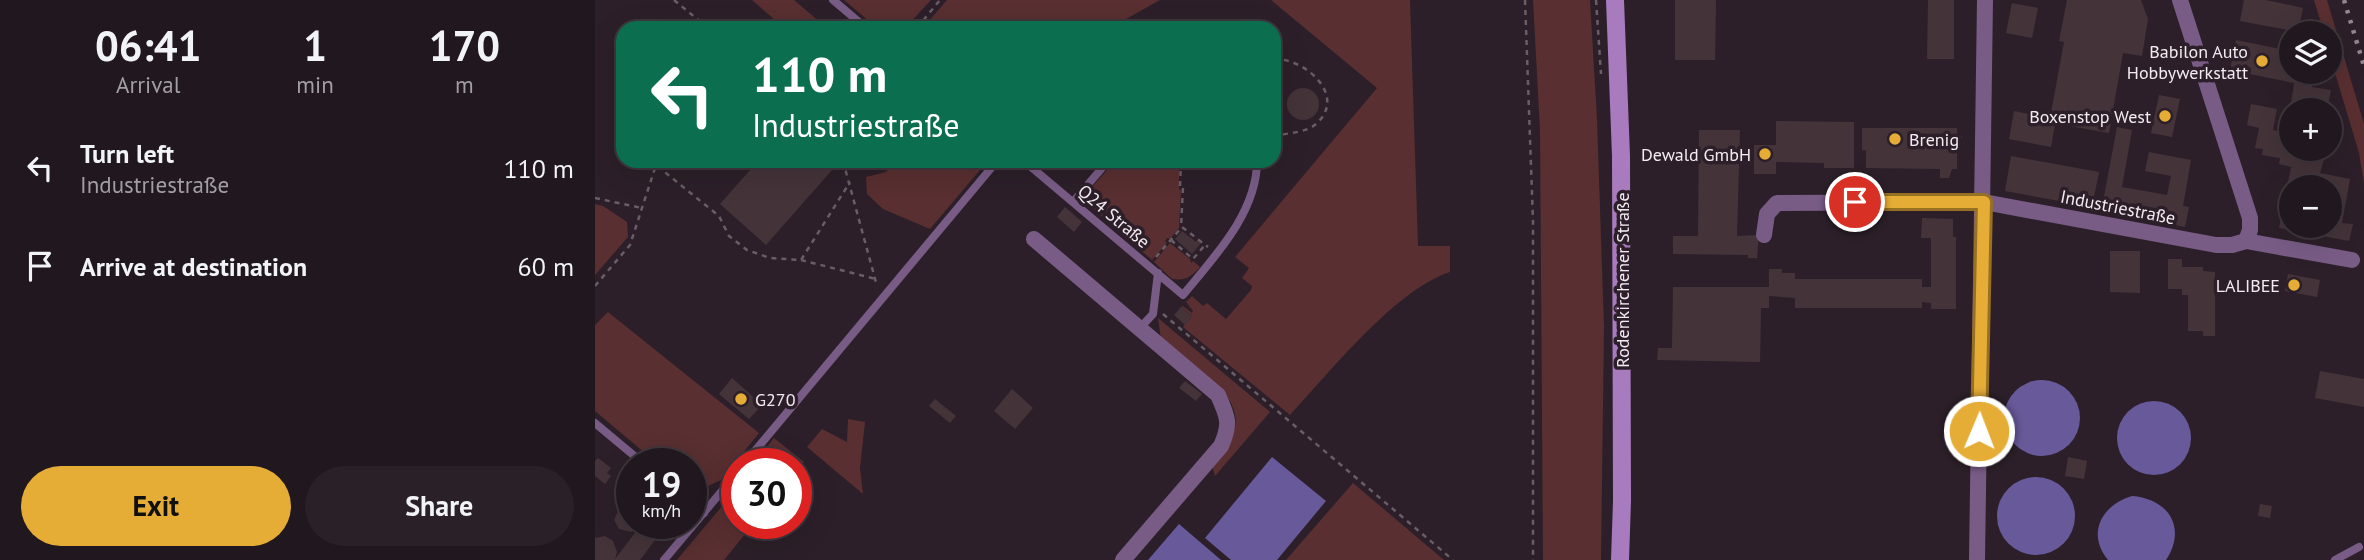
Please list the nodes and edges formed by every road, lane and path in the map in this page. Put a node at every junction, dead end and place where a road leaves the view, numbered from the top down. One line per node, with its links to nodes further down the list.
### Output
1 (674, 0): 8 (path)
2 (833, 0): 9 (lane)
3 (940, 0): 10 (path)
4 (1525, 0): 52 (path)
5 (1615, 0): 53 (main road, Rodenkirchener Straße)
6 (1985, 0): 24 (street)
7 (2181, 0): 30 (street)
8 (700, 21)
9 (858, 21)
10 (923, 21)
11 (1281, 59): 12 (path)
12 (1281, 135)
13 (655, 168): 25 (path)
14 (659, 168): 33 (path)
15 (845, 168): 21 (path)
16 (991, 168): 39 (lane)
17 (1032, 168): 23 (lane, Q24 Straße)
18 (1102, 168): 23 (lane)
19 (1181, 168): 26 (path)
20 (1256, 168): 32 (lane)
21 (850, 182): 33 (path); 37 (path)
22 (595, 198): 25 (path)
23 (1073, 202): 35 (lane, Q24 Straße)
24 (1984, 202): 27 (street, Industriestraße); 30 (street, Industriestraße); 54 (street)
25 (642, 208): 38 (path)
26 (1181, 228): 29 (path); 31 (path)
27 (1764, 235)
28 (1034, 239): 41 (street)
29 (1171, 240): 31 (path); 35 (path)
30 (2246, 241): 34 (street, Industriestraße)
31 (1205, 245): 32 (path)
32 (1216, 254): 36 (lane, Q24 Straße)
33 (801, 260): 37 (path)
34 (2352, 260)
35 (1149, 266): 36 (lane, Q24 Straße)
36 (1157, 273): 40 (lane)
37 (876, 279): 39 (path)
38 (595, 286)
39 (881, 300): 44 (lane)
40 (1155, 307): 41 (lane); 51 (path)
41 (1139, 329): 50 (street)
42 (595, 423): 43 (lane)
43 (625, 448)
44 (757, 448)
45 (721, 492): 46 (lane)
46 (707, 509)
47 (682, 539): 49 (lane)
48 (2359, 547): 55 (lane)
49 (664, 560)
50 (1123, 560)
51 (1453, 560)
52 (1533, 560)
53 (1620, 560)
54 (1977, 560)
55 (2335, 560)

